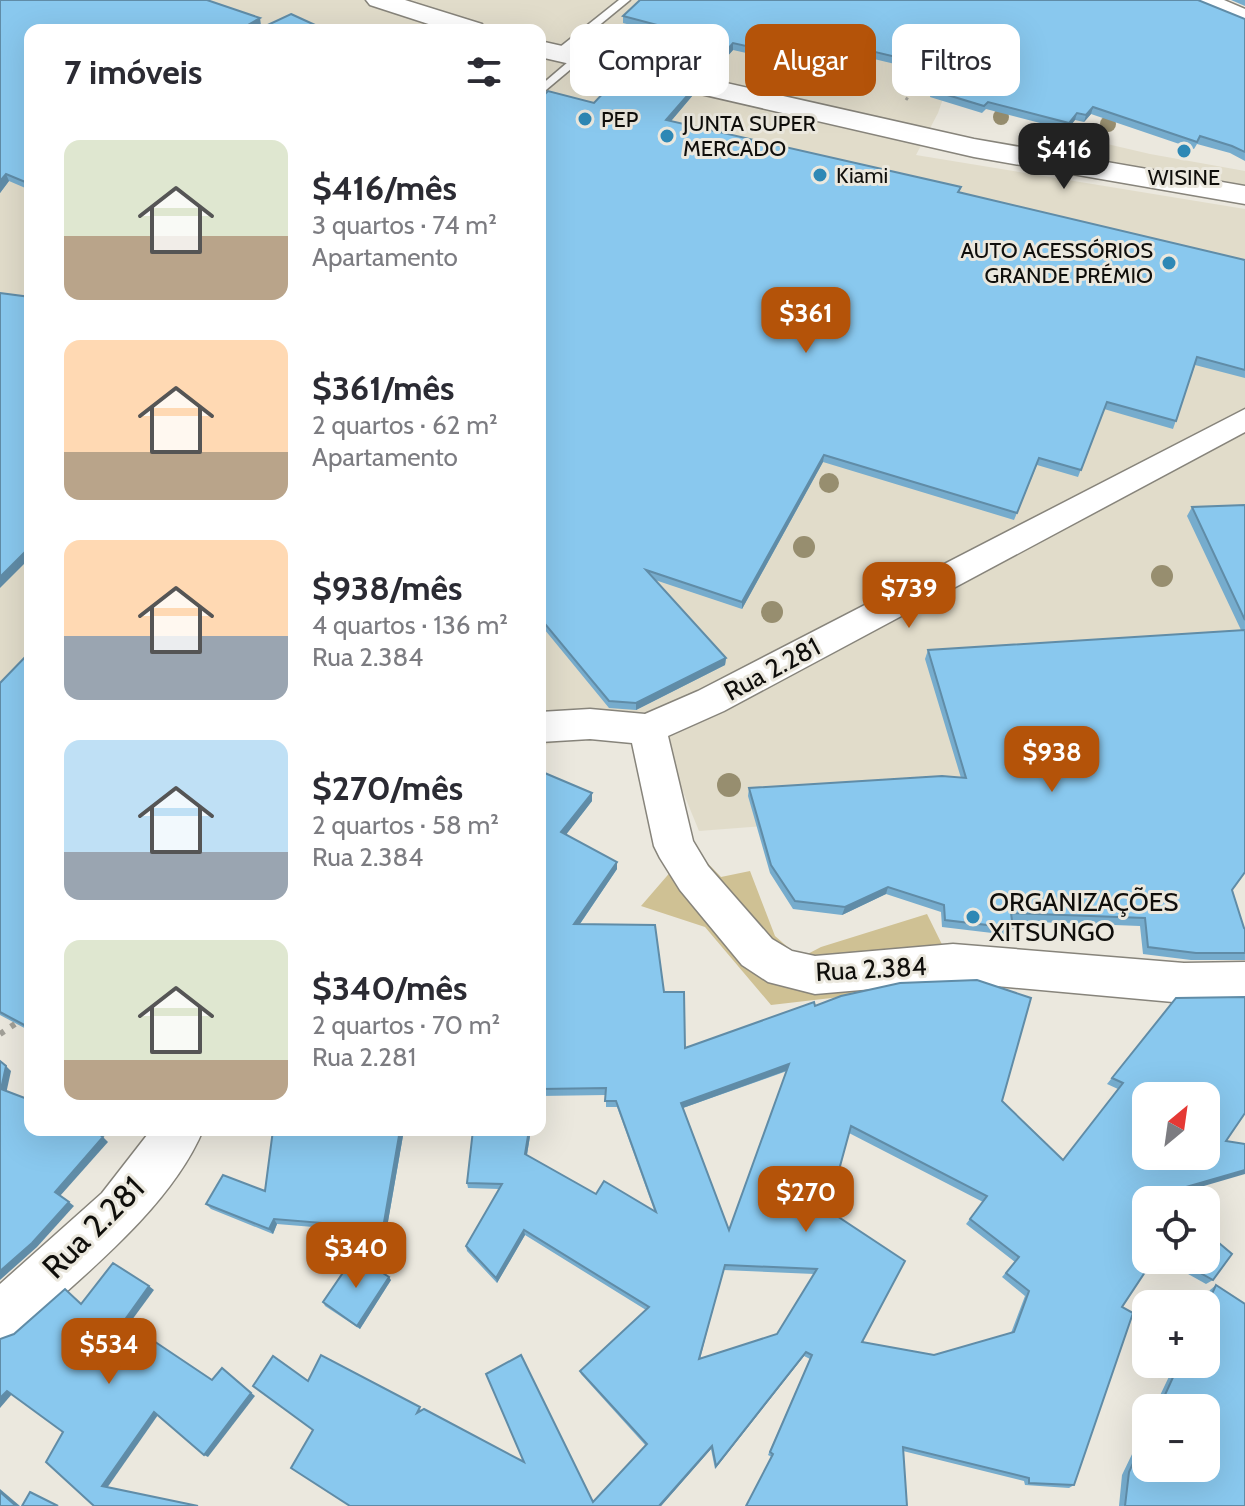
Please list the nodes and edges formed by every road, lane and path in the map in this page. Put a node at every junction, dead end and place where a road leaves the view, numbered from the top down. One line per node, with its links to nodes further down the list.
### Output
1 (379, 0): 5 (street)
2 (625, 0): 6 (lane)
3 (1205, 0): 4 (street)
4 (1245, 17)
5 (454, 24)
6 (559, 53): 7 (lane); 9 (street)
7 (546, 80)
8 (907, 96): 9 (path)
9 (894, 131): 10 (street)
10 (1245, 195)
11 (1245, 419): 13 (street, Rua 2.281)
12 (546, 727): 13 (street, Rua 2.281)
13 (648, 729): 14 (street, Rua 2.384)
14 (1245, 982)
15 (24, 1018): 16 (path)
16 (0, 1034)
17 (175, 1136): 18 (street, Rua 2.281)
18 (0, 1317)

